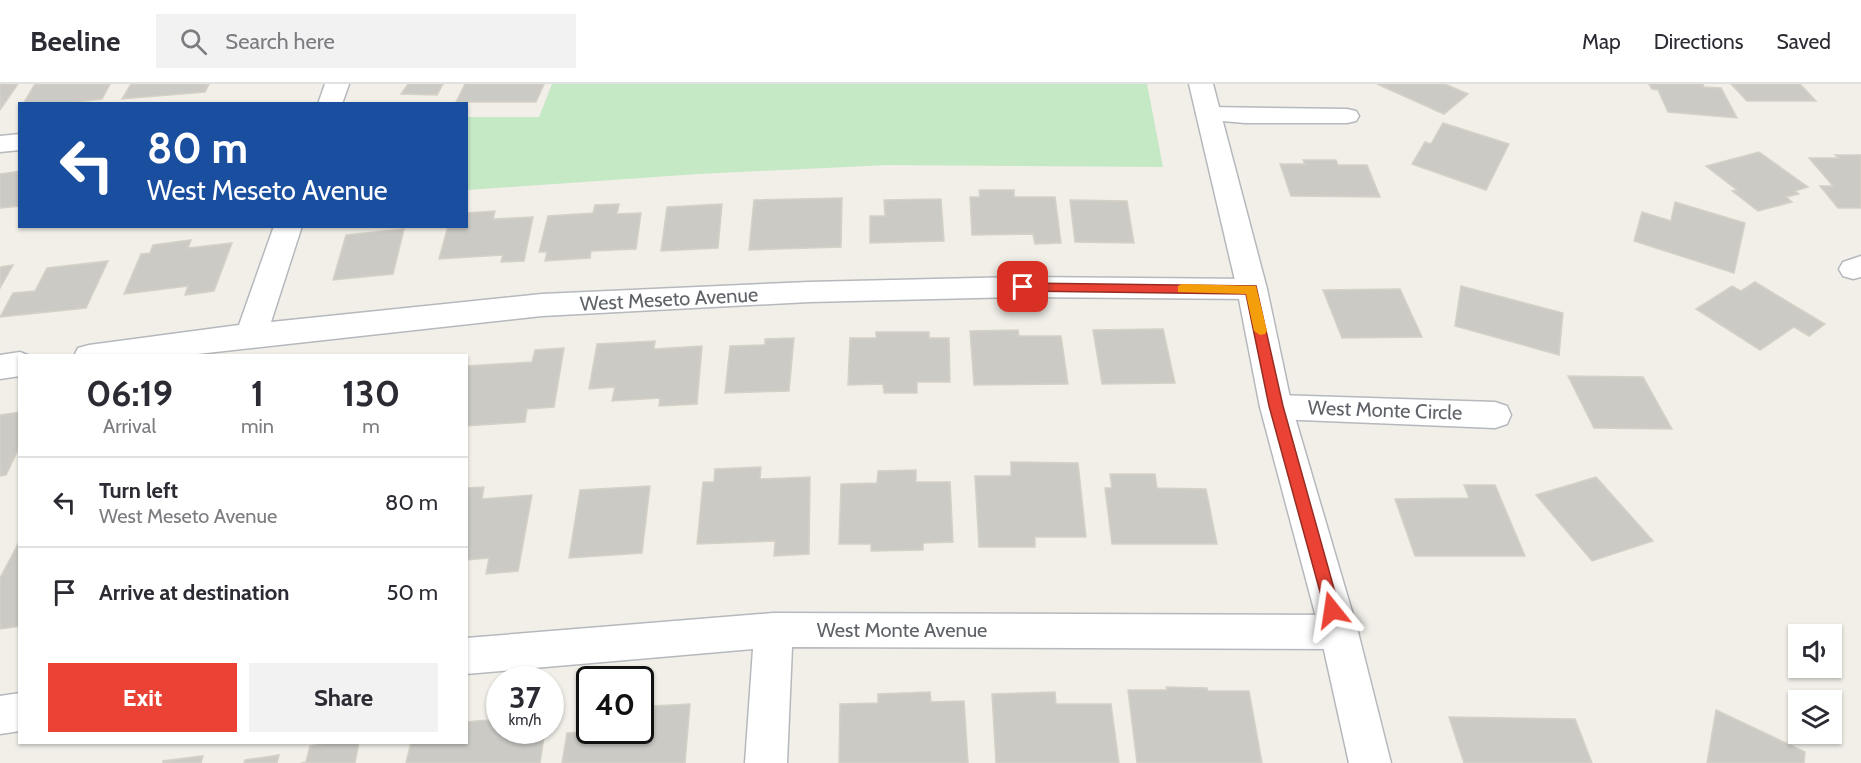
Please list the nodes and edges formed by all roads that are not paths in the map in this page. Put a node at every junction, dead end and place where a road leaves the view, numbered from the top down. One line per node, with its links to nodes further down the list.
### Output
1 (336, 84): 3 (street)
2 (1204, 99): 4 (street); 8 (street)
3 (331, 102)
4 (1347, 116)
5 (18, 142): 6 (street)
6 (0, 144)
7 (287, 228): 9 (street)
8 (1252, 289): 9 (street, West Meseto Avenue); 13 (street)
9 (251, 335): 10 (street, West Meseto Avenue)
10 (104, 354)
11 (18, 364): 12 (street)
12 (0, 367)
13 (1276, 406): 14 (street, West Monte Circle); 16 (street)
14 (1495, 414)
15 (773, 630): 16 (street, West Monte Avenue); 17 (street, West Monte Avenue); 20 (street)
16 (1339, 632): 21 (street)
17 (468, 656)
18 (18, 712): 19 (street)
19 (0, 715)
20 (766, 763)
21 (1370, 763)

